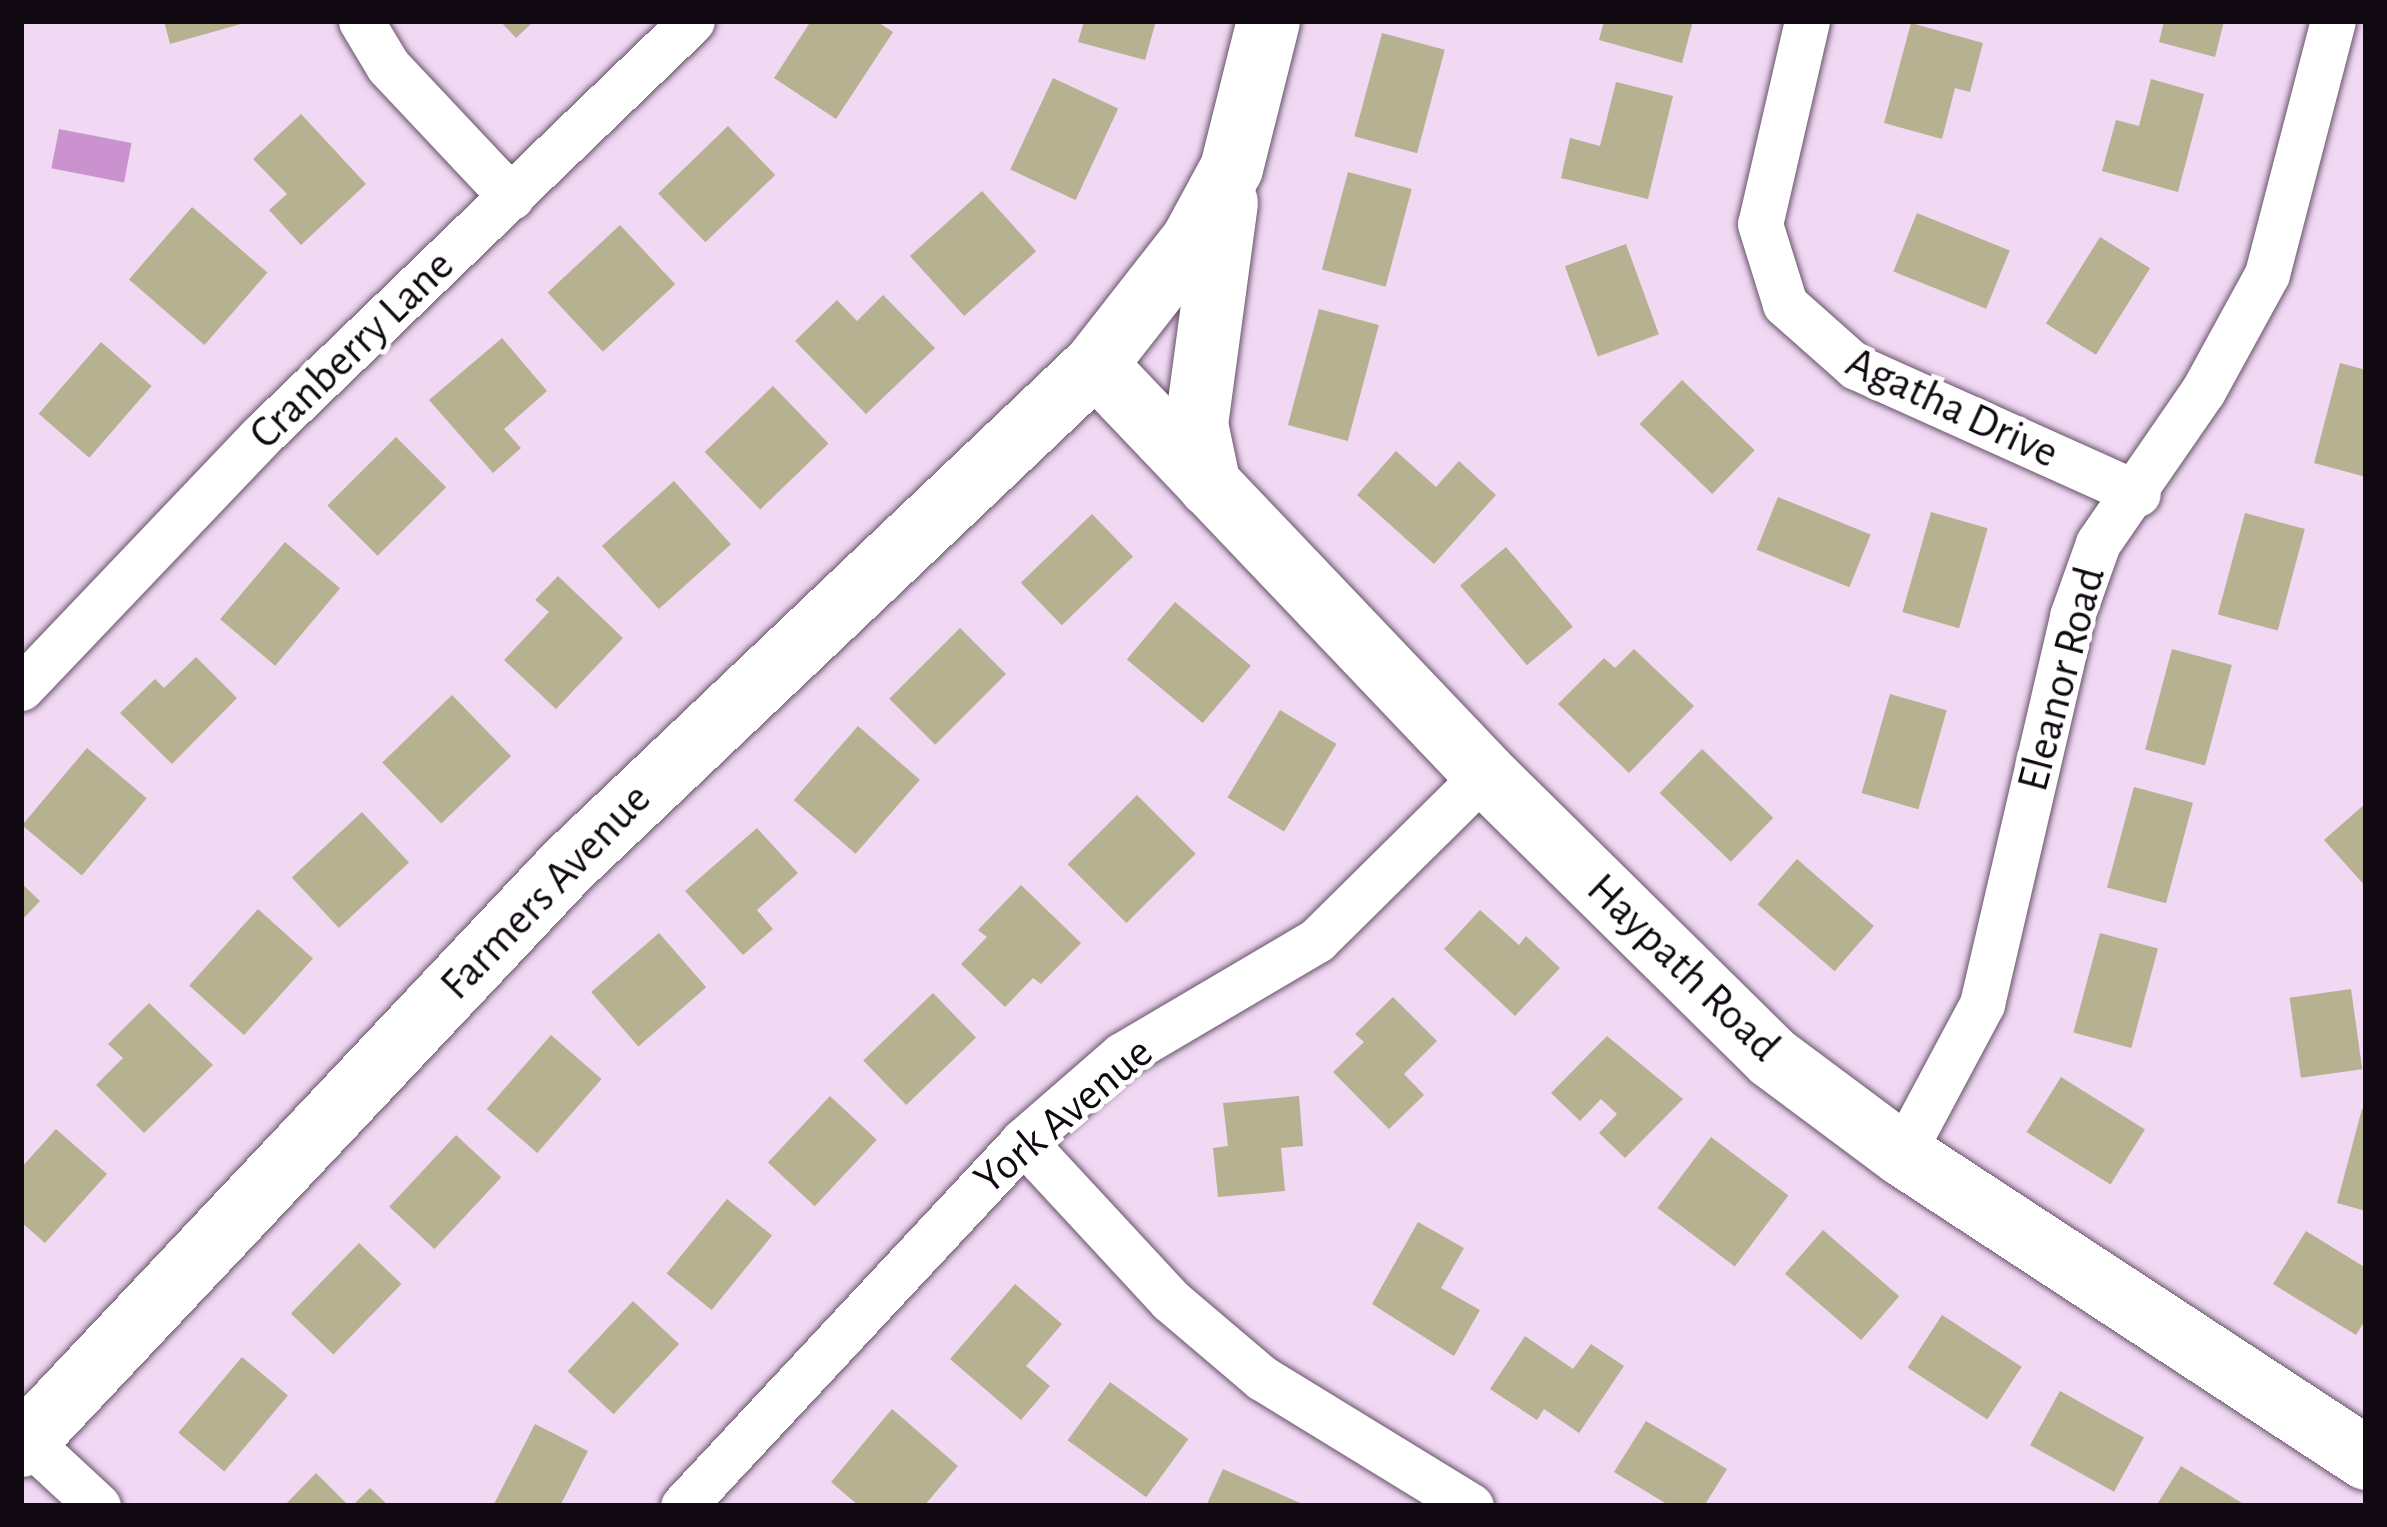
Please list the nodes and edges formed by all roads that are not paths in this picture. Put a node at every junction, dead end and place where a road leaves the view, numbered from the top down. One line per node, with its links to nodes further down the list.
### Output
1 (362, 21): 7 (street)
2 (692, 21): 7 (street, Cranberry Lane)
3 (1268, 21): 6 (street)
4 (1807, 21): 10 (street, Agatha Drive)
5 (2333, 21): 10 (street, Eleanor Road)
6 (1231, 168): 8 (street, Farmers Avenue); 9 (street)
7 (511, 197): 11 (street, Cranberry Lane)
8 (1095, 364): 9 (street, Haypath Road); 15 (street, Farmers Avenue)
9 (1209, 485): 12 (street, Haypath Road)
10 (2138, 494): 14 (street, Eleanor Road)
11 (21, 688)
12 (1485, 774): 13 (street, York Avenue); 14 (street, Haypath Road)
13 (1023, 1141): 18 (street, York Avenue); 19 (street)
14 (1902, 1154): 16 (street, Haypath Road)
15 (24, 1443): 17 (street)
16 (2366, 1458)
17 (98, 1506)
18 (683, 1506)
19 (1471, 1506)

